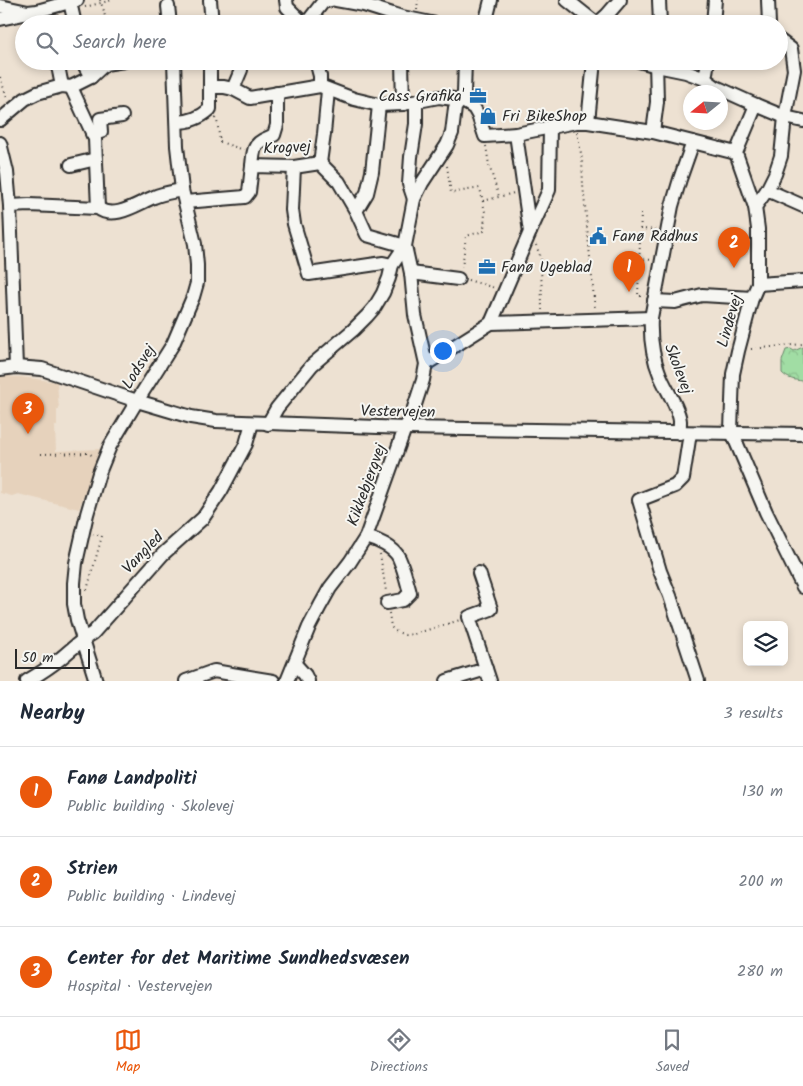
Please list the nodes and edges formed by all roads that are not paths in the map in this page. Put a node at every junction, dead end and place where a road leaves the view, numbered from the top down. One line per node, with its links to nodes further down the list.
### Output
1 (210, 0): 19 (street)
2 (286, 0): 20 (street)
3 (331, 0): 21 (street)
4 (336, 0): 12 (street)
5 (491, 0): 23 (street)
6 (567, 0): 24 (street)
7 (620, 0): 25 (street)
8 (659, 0): 26 (street)
9 (715, 0): 27 (street)
10 (768, 0): 28 (street)
11 (74, 1): 15 (street); 17 (street)
12 (364, 3): 22 (street)
13 (3, 5): 15 (street)
14 (168, 6): 18 (street)
15 (28, 12): 16 (street)
16 (20, 15)
17 (75, 15)
18 (169, 15)
19 (211, 15)
20 (295, 15)
21 (312, 15)
22 (391, 15)
23 (487, 15)
24 (586, 15)
25 (607, 15)
26 (660, 15)
27 (714, 15)
28 (769, 15)
29 (15, 16): 30 (street)
30 (0, 20)
31 (788, 46): 58 (street)
32 (61, 70): 47 (street)
33 (87, 70): 45 (street)
34 (99, 70): 45 (street)
35 (174, 70): 61 (street, Lodsvej)
36 (210, 70): 48 (street)
37 (242, 70): 50 (street)
38 (318, 70): 49 (street)
39 (402, 70): 54 (street)
40 (465, 70): 52 (street, Kikkebjergvej)
41 (592, 70): 62 (street)
42 (656, 70): 64 (street)
43 (678, 70): 46 (street)
44 (706, 70): 46 (street)
45 (91, 77): 47 (street)
46 (705, 79): 56 (street)
47 (67, 86): 59 (street); 65 (street)
48 (210, 87): 50 (street); 61 (street)
49 (324, 88): 51 (street); 55 (street); 71 (street)
50 (233, 89): 51 (street)
51 (277, 93): 73 (street)
52 (461, 100): 53 (street); 66 (street); 77 (street, Kikkebjergvej)
53 (416, 102): 54 (street); 77 (street)
54 (403, 104): 55 (street)
55 (379, 105): 82 (street)
56 (756, 105): 58 (street); 69 (street)
57 (122, 116): 65 (street)
58 (785, 117): 60 (street); 75 (street)
59 (0, 120)
60 (803, 121)
61 (176, 122): 76 (street, Lodsvej)
62 (582, 122): 63 (street); 64 (street)
63 (550, 127): 66 (street); 83 (street)
64 (653, 132): 67 (street)
65 (92, 134): 70 (street)
66 (516, 134): 83 (street)
67 (693, 142): 69 (street); 91 (street, Skolevej)
68 (0, 143): 78 (street)
69 (736, 153): 80 (street, Lindevej)
70 (96, 160): 72 (street); 81 (street)
71 (320, 163): 74 (street, Krogvej); 82 (street, Krogvej)
72 (72, 165)
73 (252, 166): 74 (street, Krogvej); 76 (street, Krogvej)
74 (294, 168): 85 (street)
75 (767, 190): 79 (street); 80 (street)
76 (183, 196): 81 (street); 97 (street, Lodsvej)
77 (414, 200): 84 (street, Kikkebjergvej)
78 (10, 206): 81 (street); 95 (street)
79 (803, 206)
80 (755, 207): 89 (street, Lindevej)
81 (98, 208)
82 (356, 211): 84 (street, Krogvej)
83 (530, 232): 93 (street)
84 (404, 246): 85 (street); 86 (street, Kikkebjergvej)
85 (392, 265): 99 (street)
86 (411, 273): 87 (street); 94 (street, Kikkebjergvej)
87 (460, 279)
88 (803, 281): 89 (street)
89 (758, 284): 90 (street, Lindevej)
90 (752, 298): 91 (street); 102 (street, Lindevej)
91 (654, 299): 92 (street, Skolevej)
92 (651, 318): 93 (street); 101 (street, Skolevej)
93 (491, 323): 94 (street)
94 (426, 364): 100 (street, Kikkebjergvej)
95 (16, 367): 96 (street, Vestervejen); 97 (street, Vestervejen)
96 (0, 369)
97 (137, 401): 98 (street, Vestervejen); 108 (street, Lodsvej)
98 (252, 423): 99 (street, Vestervejen); 108 (street, Vangled)
99 (268, 424): 100 (street, Vestervejen)
100 (405, 428): 101 (street, Vestervejen); 104 (street, Kikkebjergvej)
101 (685, 433): 102 (street, Vestervejen); 118 (street, Skolevej)
102 (733, 434): 103 (street, Vestervejen); 106 (street)
103 (803, 434)
104 (366, 537): 107 (street); 109 (street, Kikkebjergvej)
105 (479, 573): 110 (street)
106 (803, 587)
107 (387, 603)
108 (82, 639): 111 (street, Vangled); 112 (street, Lodsvej)
109 (295, 664): 115 (street, Kikkebjergvej); 116 (street)
110 (488, 675): 117 (street)
111 (27, 681)
112 (96, 681)
113 (186, 681): 114 (street)
114 (272, 681)
115 (287, 681)
116 (308, 681)
117 (447, 681)
118 (698, 681)

